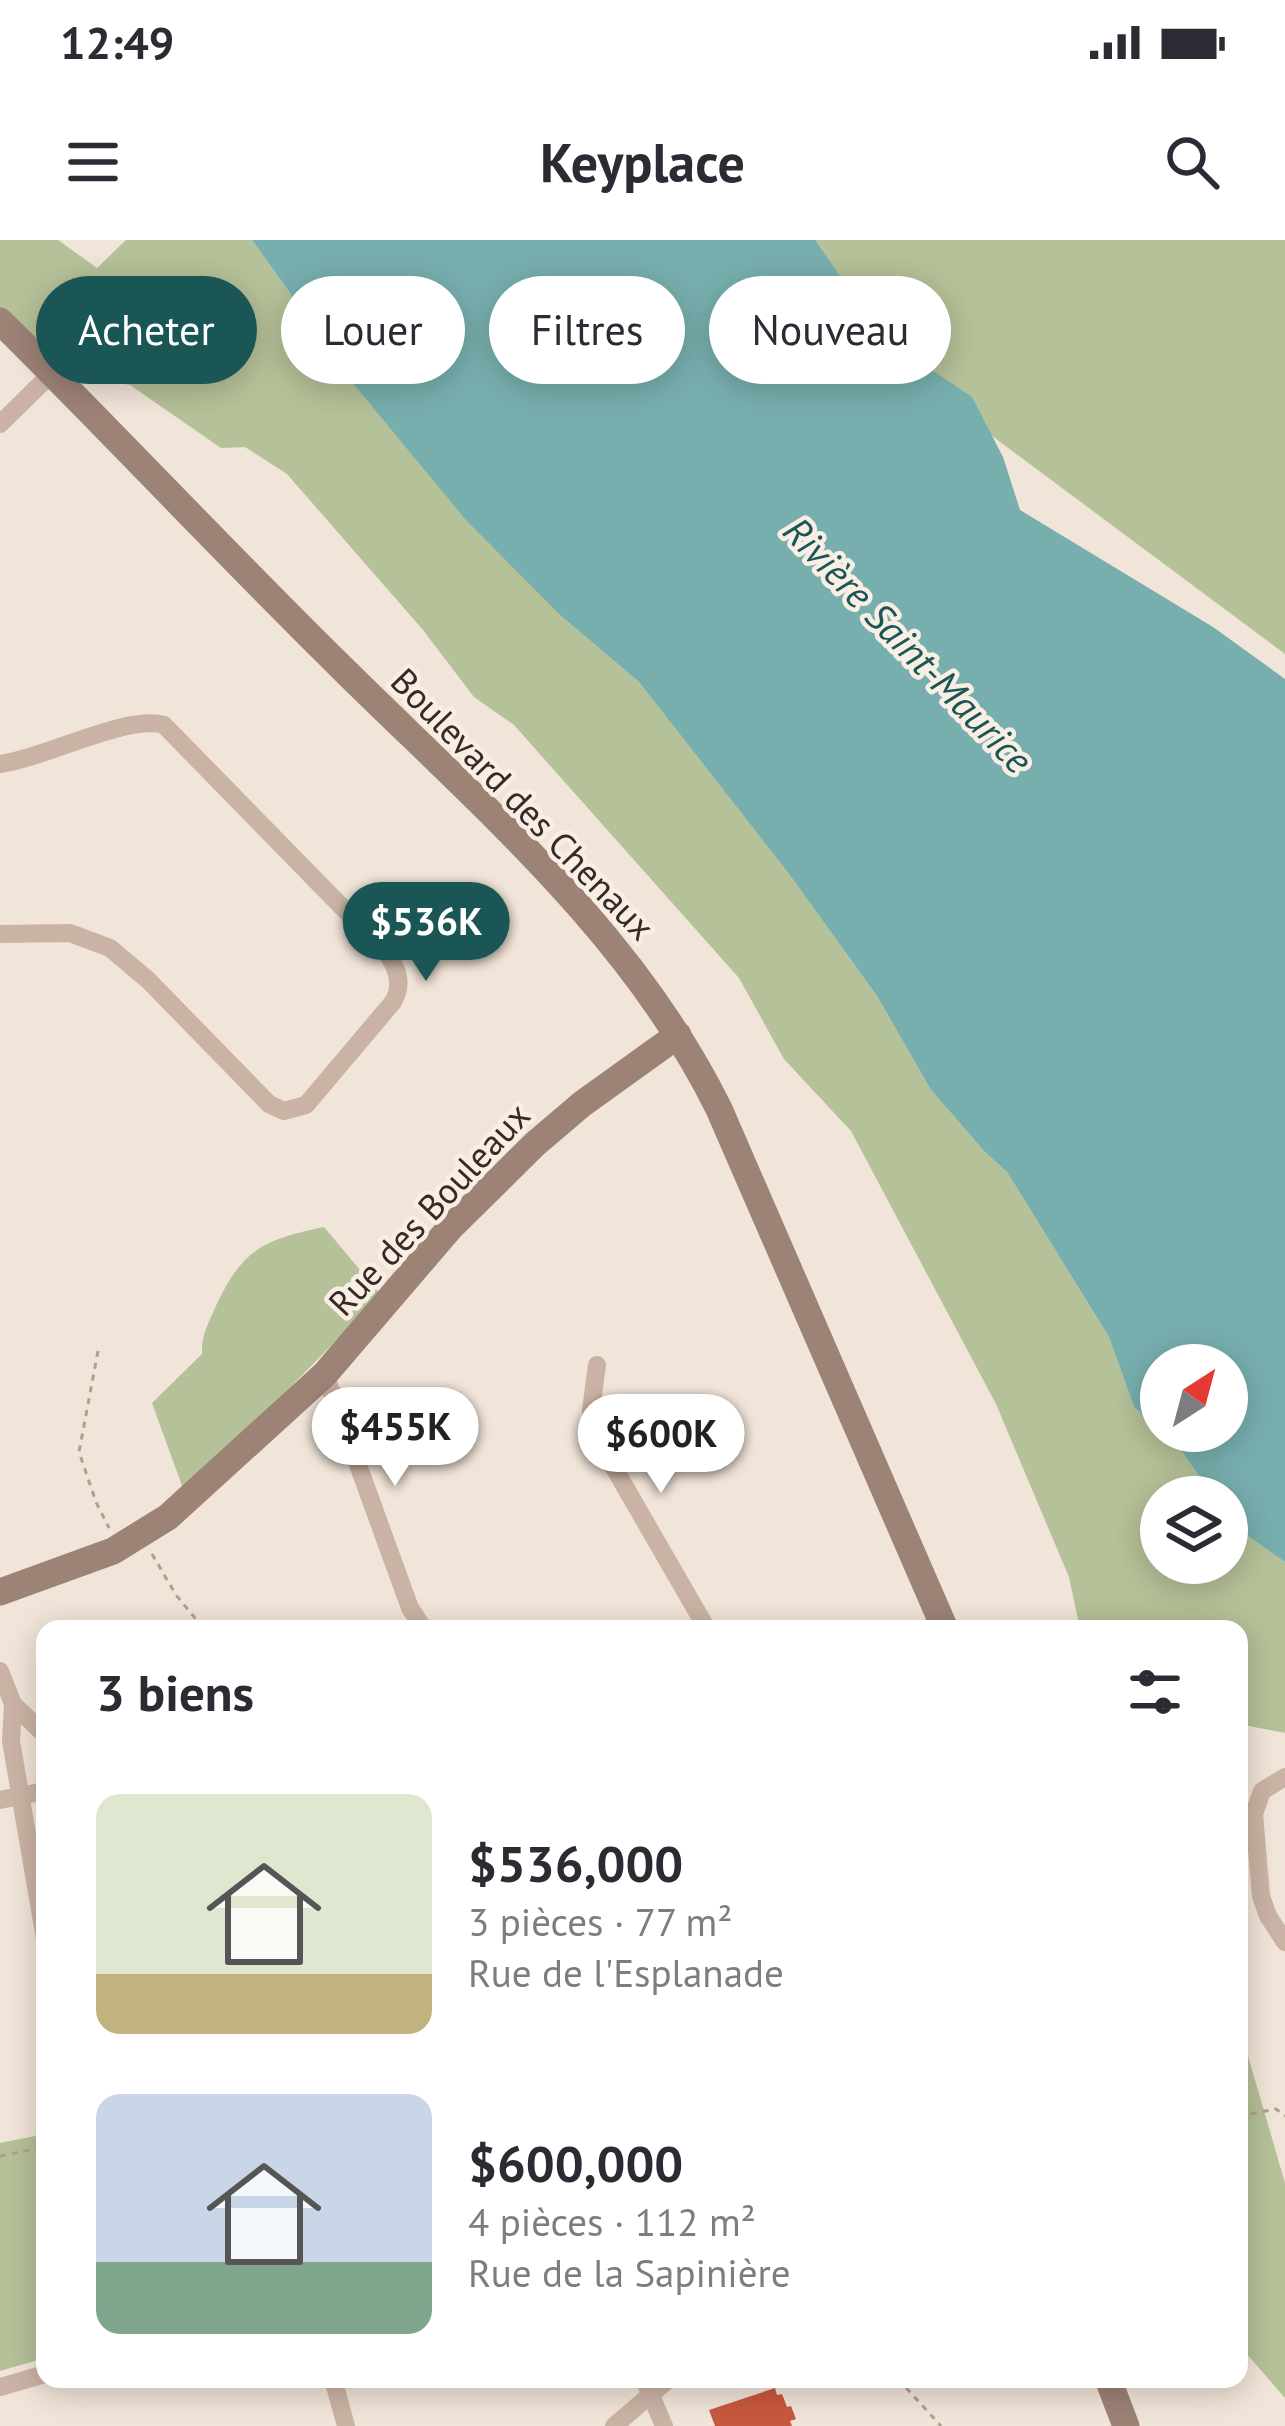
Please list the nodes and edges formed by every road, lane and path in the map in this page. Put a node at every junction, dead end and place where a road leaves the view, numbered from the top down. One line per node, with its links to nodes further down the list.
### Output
1 (0, 320): 2 (street, Boulevard des Chenaux)
2 (36, 357)
3 (41, 384): 5 (street)
4 (63, 384): 8 (street, Boulevard des Chenaux)
5 (0, 424)
6 (0, 764): 7 (street)
7 (0, 934)
8 (678, 1035): 11 (street, Rue des Bouleaux); 16 (street, Boulevard des Chenaux)
9 (98, 1352): 12 (path)
10 (597, 1365): 15 (street)
11 (325, 1374): 13 (street, Rue des Bouleaux); 14 (street)
12 (110, 1530)
13 (0, 1592)
14 (418, 1620)
15 (702, 1620)
16 (942, 1620)
17 (0, 1671): 18 (street)
18 (13, 1704): 19 (street); 21 (street)
19 (36, 1726)
20 (1285, 1777): 23 (street)
21 (9, 1798): 22 (street)
22 (36, 1904)
23 (1285, 1942)
24 (1248, 2114): 25 (path)
25 (1285, 2116)
26 (36, 2149): 27 (path)
27 (0, 2156)
28 (36, 2377): 29 (street)
29 (0, 2387)
30 (335, 2388): 35 (street)
31 (647, 2388): 36 (street)
32 (648, 2388): 37 (street)
33 (906, 2388): 38 (path)
34 (1111, 2388): 39 (street)
35 (346, 2426)
36 (614, 2426)
37 (664, 2426)
38 (941, 2426)
39 (1126, 2426)

